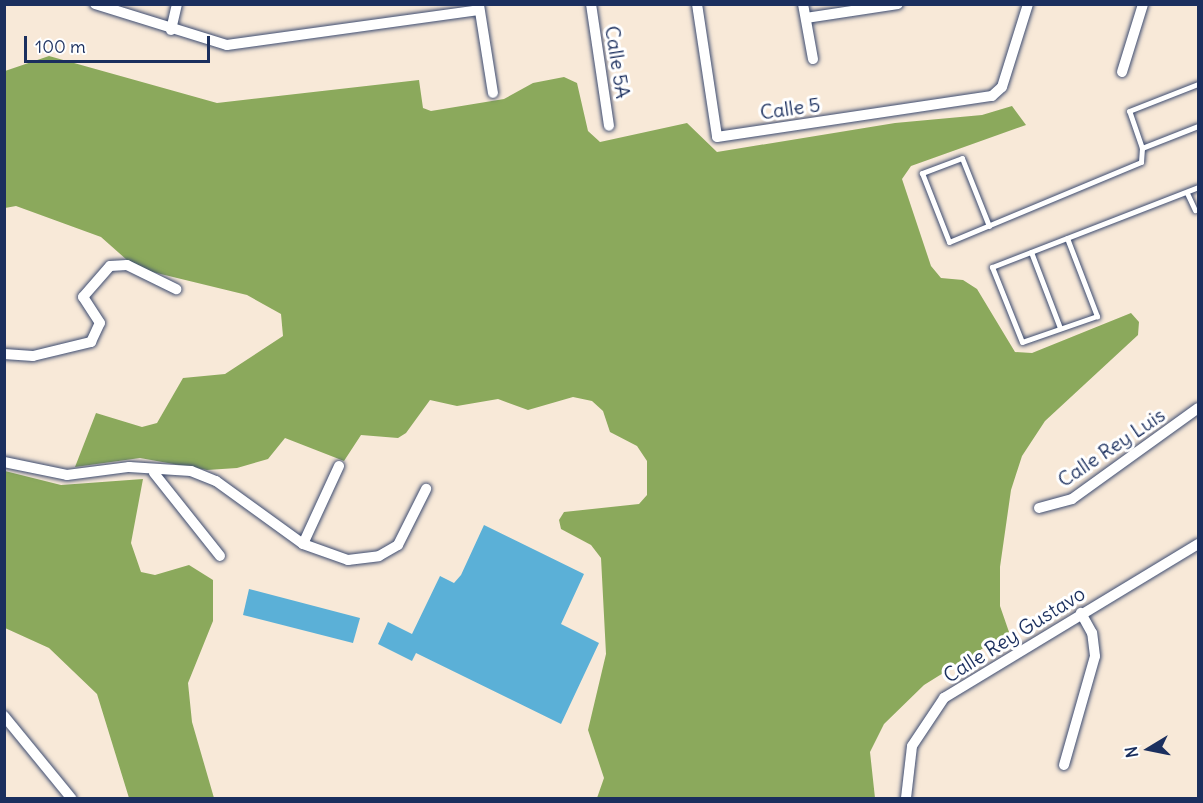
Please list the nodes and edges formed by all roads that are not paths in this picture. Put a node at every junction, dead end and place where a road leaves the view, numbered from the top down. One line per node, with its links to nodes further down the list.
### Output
1 (95, 4): 11 (street)
2 (177, 4): 11 (street)
3 (591, 4): 16 (street, Calle 5A)
4 (696, 4): 7 (street, Calle 5)
5 (803, 4): 10 (street)
6 (898, 4): 10 (street)
7 (1028, 4)
8 (1143, 4): 13 (street)
9 (479, 7): 11 (street); 15 (street)
10 (806, 18): 12 (street)
11 (171, 30)
12 (813, 59)
13 (1122, 72)
14 (1198, 84): 18 (lane)
15 (493, 93)
16 (609, 126)
17 (1198, 126): 18 (lane)
18 (1142, 148): 22 (lane)
19 (1198, 187): 20 (lane)
20 (1186, 193): 21 (lane); 23 (lane)
21 (1195, 210)
22 (989, 226): 22 (lane)
23 (1067, 238): 24 (lane); 26 (lane)
24 (1031, 252): 26 (lane); 26 (lane)
25 (176, 289): 27 (street)
26 (1060, 328)
27 (4, 354)
28 (1198, 408): 33 (street, Calle Rey Luis)
29 (4, 462): 31 (street)
30 (339, 466): 34 (street)
31 (154, 473): 34 (street); 36 (street)
32 (426, 489): 34 (street)
33 (1039, 508)
34 (303, 544)
35 (1198, 544): 37 (street, Calle Rey Gustavo)
36 (220, 556)
37 (1081, 613): 39 (street); 41 (street, Calle Rey Gustavo)
38 (4, 716): 40 (street)
39 (1064, 765)
40 (71, 798)
41 (906, 798)

